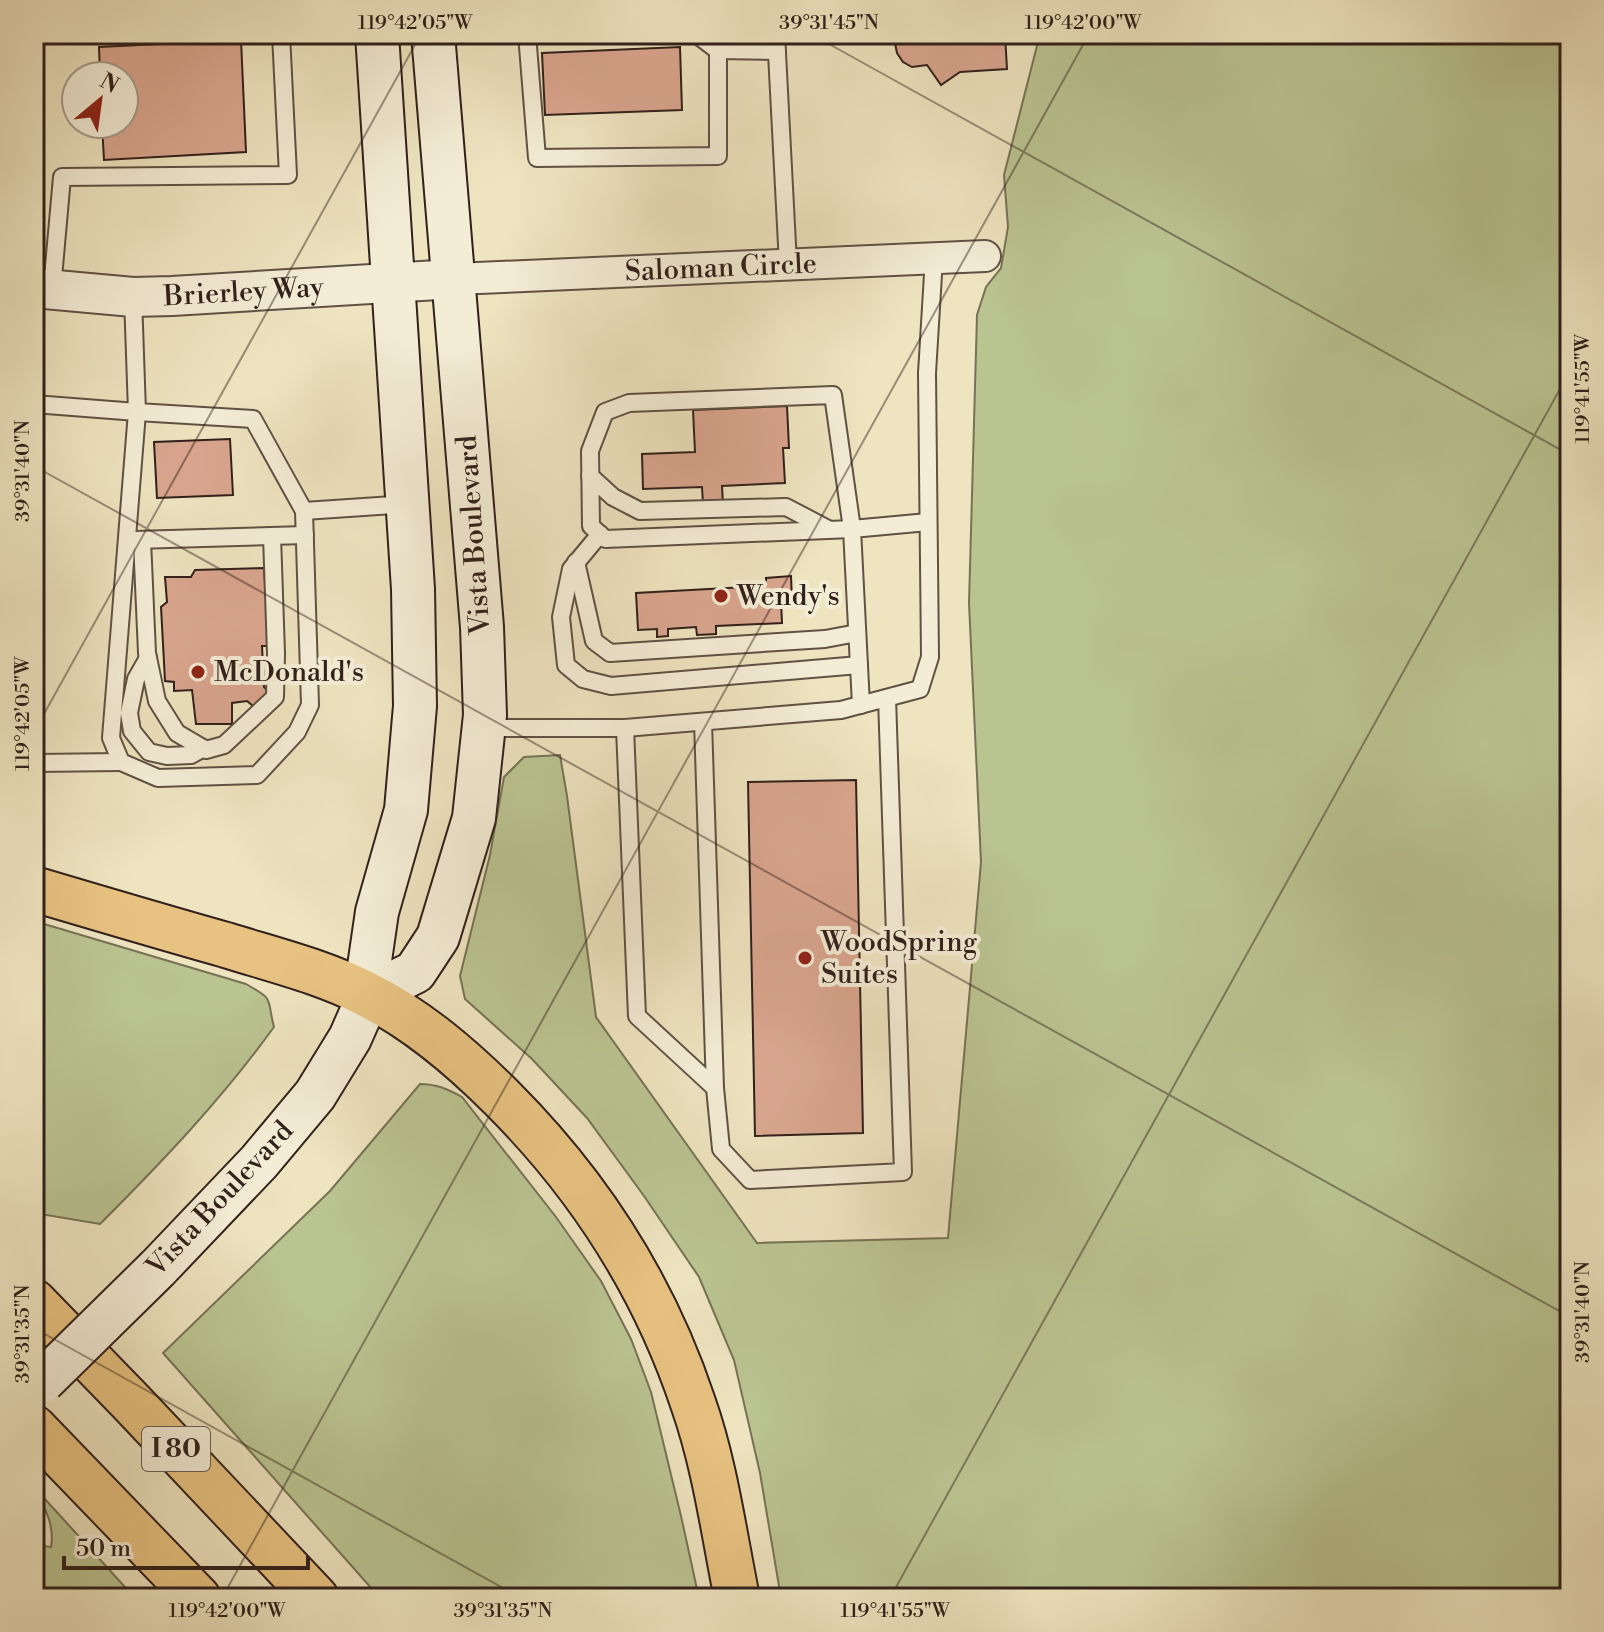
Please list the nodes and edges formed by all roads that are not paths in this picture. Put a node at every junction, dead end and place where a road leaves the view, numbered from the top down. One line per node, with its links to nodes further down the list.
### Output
1 (281, 34): 14 (lane)
2 (377, 34): 13 (main road, Vista Boulevard)
3 (433, 34): 12 (main road, Vista Boulevard)
4 (527, 34): 7 (lane)
5 (696, 34): 7 (lane)
6 (776, 34): 8 (lane)
7 (718, 42): 8 (lane)
8 (777, 51): 11 (lane)
9 (985, 256): 10 (street, Saloman Circle)
10 (934, 258): 11 (street, Saloman Circle); 21 (lane)
11 (788, 264): 12 (street, Saloman Circle)
12 (455, 279): 13 (street, Brierley Way); 35 (main road, Vista Boulevard)
13 (393, 284): 15 (street, Brierley Way); 19 (main road, Vista Boulevard)
14 (43, 288): 15 (street, Brierley Way)
15 (133, 297): 17 (lane)
16 (34, 404): 17 (lane)
17 (137, 412): 20 (lane); 27 (lane)
18 (590, 476): 22 (lane); 23 (lane); 24 (lane)
19 (408, 504): 20 (lane); 41 (main road, Vista Boulevard)
20 (304, 511): 25 (lane)
21 (928, 522): 23 (lane); 32 (lane)
22 (829, 529): 23 (lane); 24 (lane)
23 (852, 529): 29 (lane)
24 (600, 534): 28 (lane)
25 (305, 535): 26 (lane); 38 (lane)
26 (272, 536): 27 (lane); 37 (lane)
27 (135, 540): 30 (lane); 38 (lane)
28 (576, 562): 29 (lane); 31 (lane)
29 (857, 633): 31 (lane)
30 (148, 658): 37 (lane); 37 (lane)
31 (859, 665): 33 (lane)
32 (887, 698): 33 (lane); 42 (lane)
33 (861, 705): 34 (lane)
34 (703, 722): 36 (lane); 42 (lane)
35 (483, 728): 36 (lane); 41 (main road, Vista Boulevard)
36 (625, 728): 42 (lane)
37 (203, 748)
38 (121, 762): 39 (lane)
39 (34, 763)
40 (34, 889): 41 (highway)
41 (369, 995): 44 (main road, Vista Boulevard, bridge); 48 (highway)
42 (715, 1088)
43 (34, 1302): 47 (highway, I 80)
44 (38, 1386)
45 (34, 1428): 46 (highway)
46 (198, 1598)
47 (316, 1598)
48 (737, 1598)

